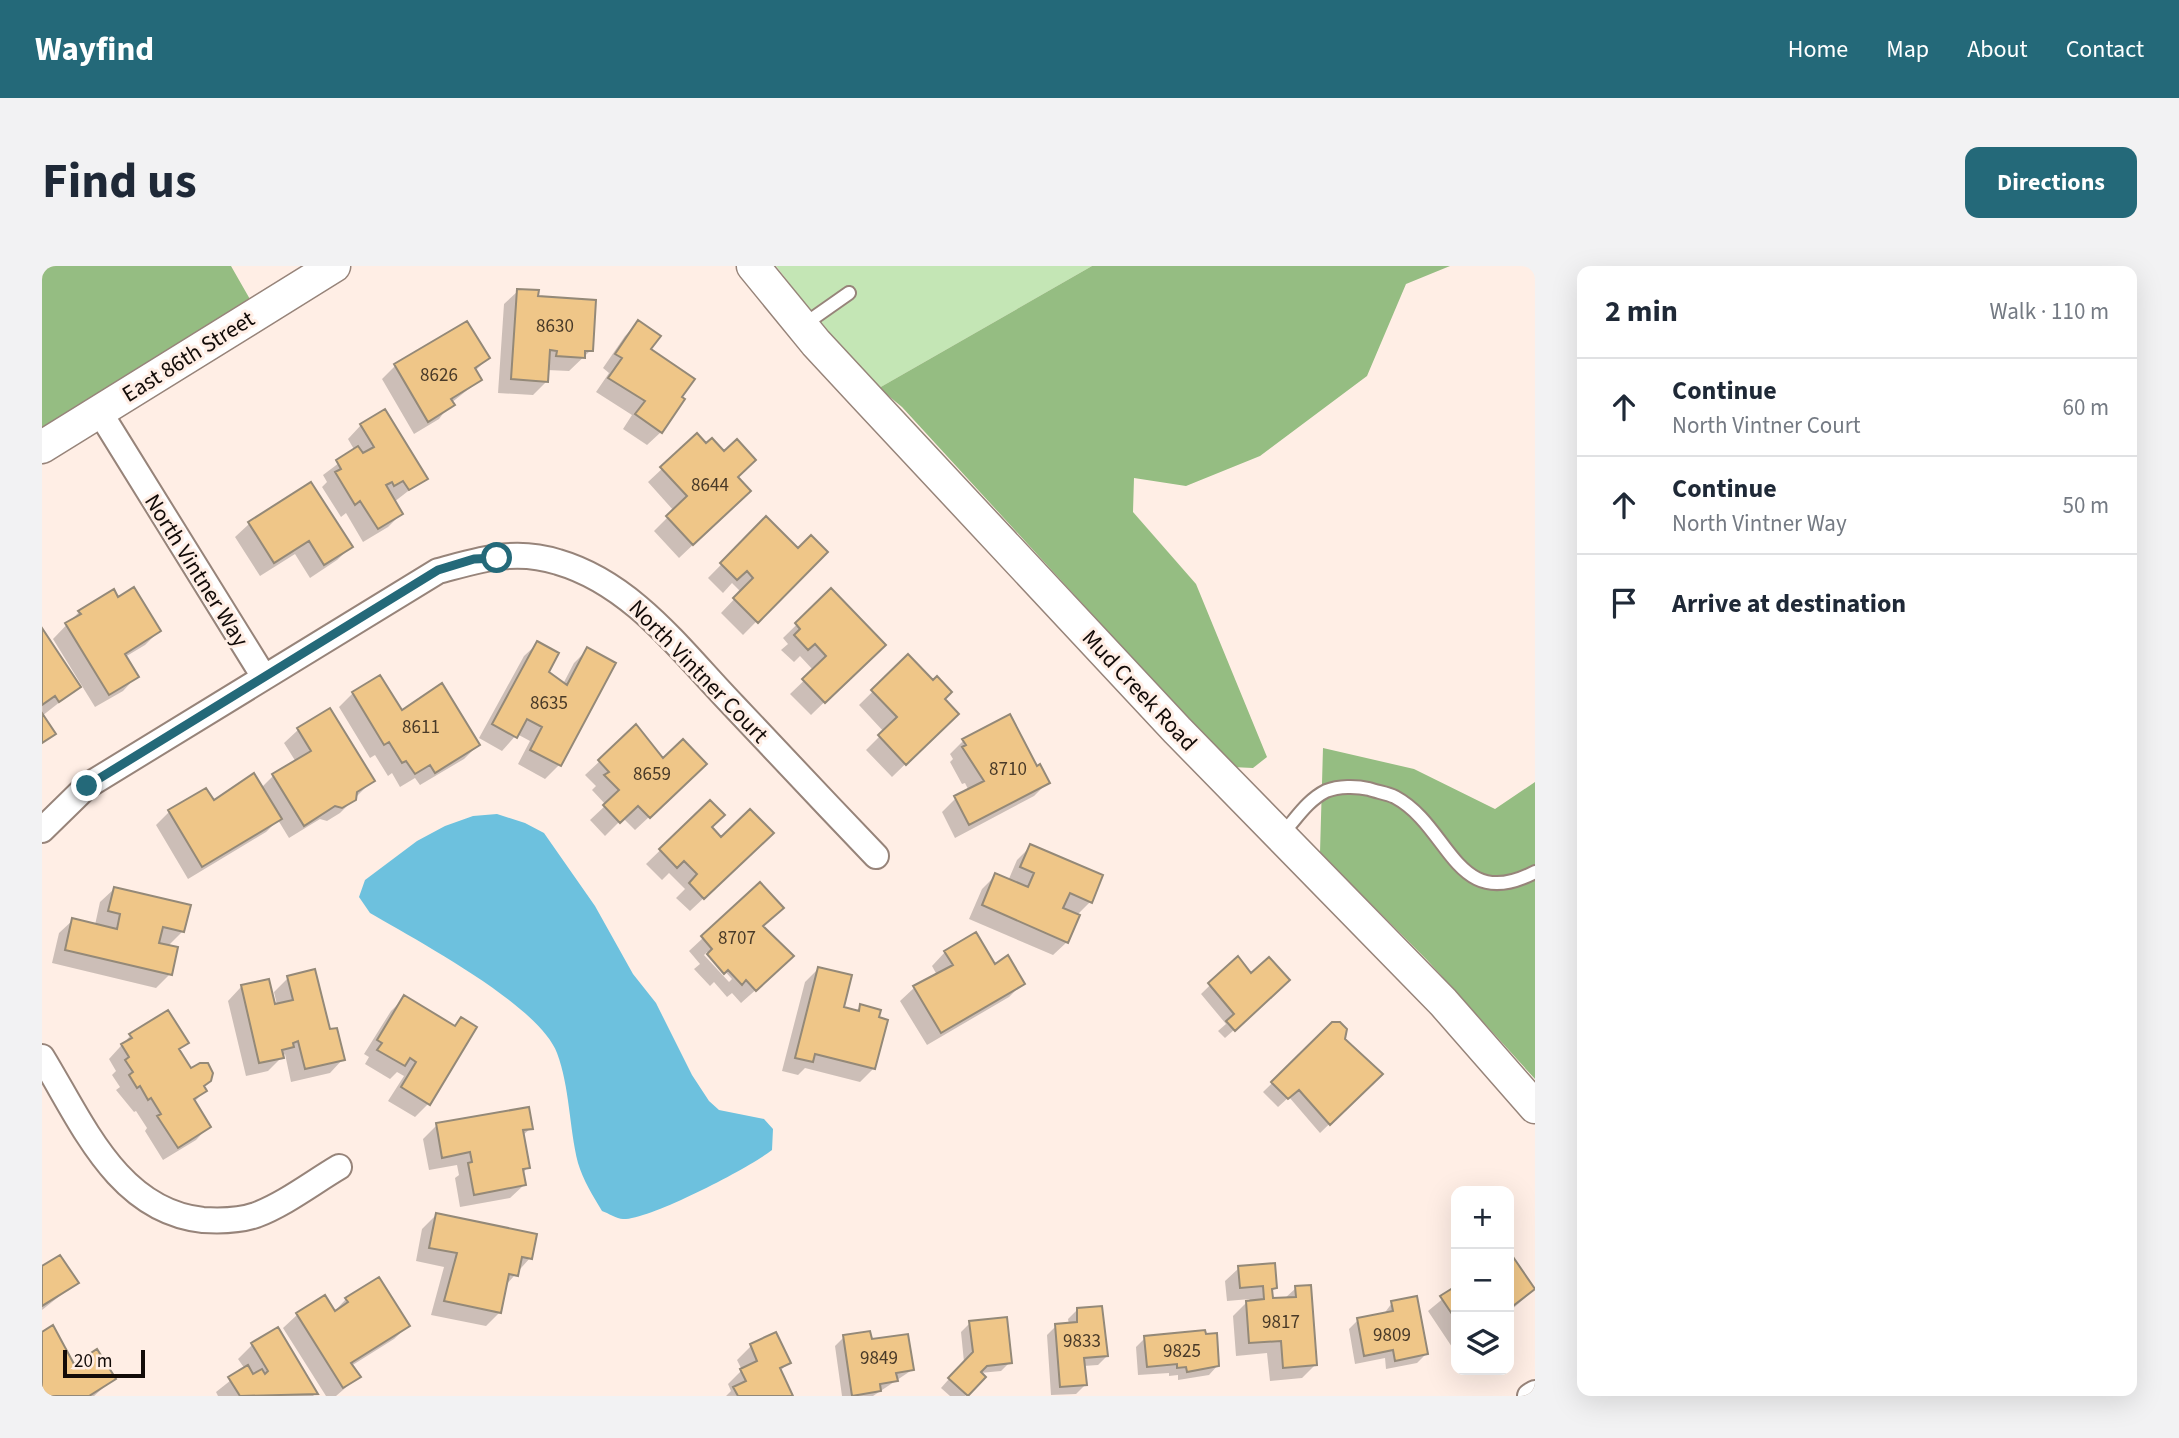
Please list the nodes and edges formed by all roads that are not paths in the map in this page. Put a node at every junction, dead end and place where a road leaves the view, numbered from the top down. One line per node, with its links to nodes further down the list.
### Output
1 (334, 266): 5 (street, East 86th Street)
2 (753, 266): 4 (street, Mud Creek Road)
3 (849, 293): 4 (lane)
4 (802, 326): 9 (street, Mud Creek Road)
5 (99, 411): 6 (street, East 86th Street); 7 (street, North Vintner Way)
6 (42, 447)
7 (264, 677): 8 (street); 10 (street, North Vintner Court)
8 (42, 830)
9 (1280, 836): 11 (lane); 13 (street, Mud Creek Road)
10 (876, 856)
11 (1535, 873)
12 (42, 1057): 14 (street)
13 (1535, 1107)
14 (338, 1167)
15 (1535, 1394): 16 (street)
16 (1530, 1396)

